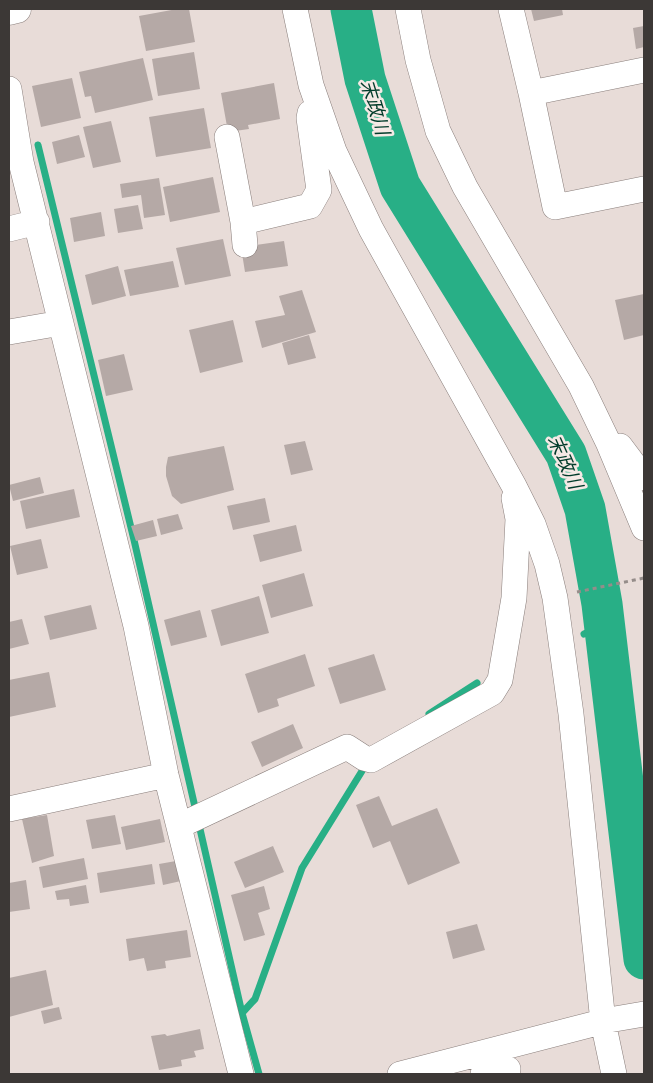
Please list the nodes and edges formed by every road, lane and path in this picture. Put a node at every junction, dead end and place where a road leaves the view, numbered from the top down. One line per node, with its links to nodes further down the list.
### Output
1 (17, 9): 5 (street)
2 (295, 9): 7 (street)
3 (408, 9): 17 (street)
4 (511, 9): 9 (street)
5 (9, 11)
6 (644, 70): 9 (street)
7 (311, 85): 10 (street); 19 (street)
8 (9, 89): 11 (street)
9 (530, 93): 12 (street)
10 (227, 137)
11 (15, 164): 13 (street)
12 (644, 189)
13 (36, 222): 14 (street); 15 (street)
14 (9, 229)
15 (62, 323): 16 (street); 23 (street)
16 (9, 332)
17 (608, 442): 18 (street); 20 (street)
18 (644, 478)
19 (514, 486): 25 (street); 27 (street)
20 (644, 528)
21 (642, 578): 22 (path)
22 (574, 593)
23 (166, 775): 24 (street); 25 (street)
24 (9, 809)
25 (191, 820): 29 (street)
26 (644, 1014): 27 (street)
27 (606, 1021): 30 (street); 32 (street)
28 (508, 1069): 31 (street)
29 (241, 1074)
30 (400, 1074)
31 (483, 1074)
32 (614, 1074)

